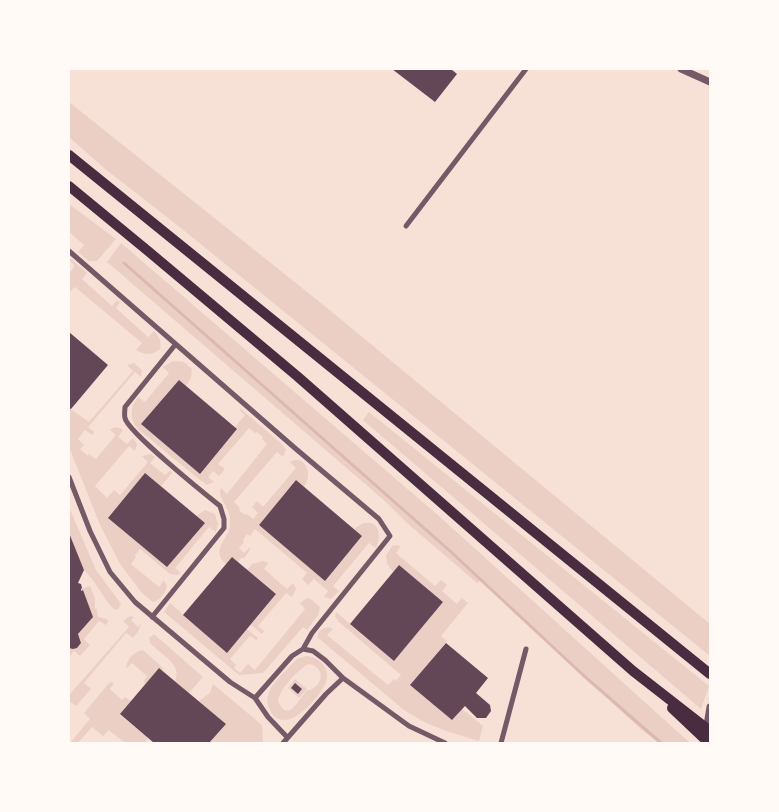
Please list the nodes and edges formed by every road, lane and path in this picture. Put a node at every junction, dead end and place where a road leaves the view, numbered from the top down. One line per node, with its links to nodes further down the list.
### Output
1 (526, 69): 6 (street)
2 (680, 69): 3 (street)
3 (710, 82)
4 (69, 155): 13 (highway)
5 (69, 186): 17 (highway)
6 (406, 226)
7 (69, 251): 8 (street)
8 (176, 345): 10 (street); 11 (street)
9 (69, 477): 10 (street)
10 (152, 617): 15 (street)
11 (303, 649): 14 (street); 15 (street)
12 (526, 649): 22 (street)
13 (708, 672)
14 (343, 678): 19 (street); 21 (street)
15 (255, 698): 19 (street)
16 (710, 707): 23 (street)
17 (697, 726): 18 (highway); 24 (highway)
18 (710, 731)
19 (287, 737): 20 (street)
20 (283, 743)
21 (445, 743)
22 (500, 743)
23 (703, 743)
24 (709, 743)

